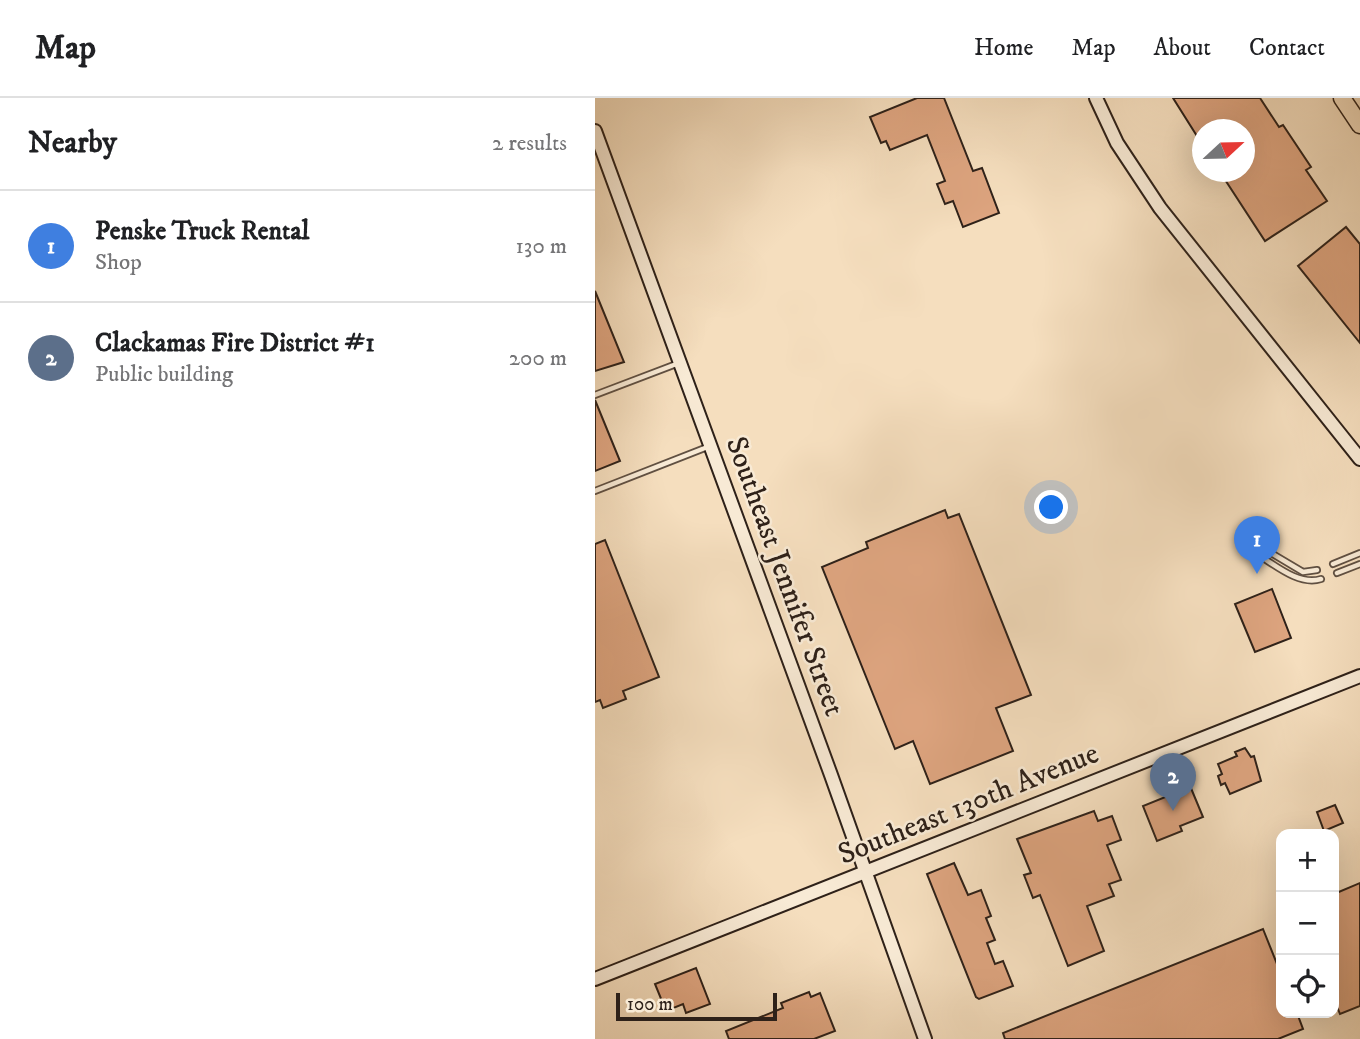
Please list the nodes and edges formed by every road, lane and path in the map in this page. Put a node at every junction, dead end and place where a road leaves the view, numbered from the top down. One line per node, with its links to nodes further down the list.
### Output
1 (1095, 98): 8 (street)
2 (1342, 98): 3 (highway)
3 (1360, 125)
4 (595, 131): 5 (street, Southeast Jennifer Street)
5 (680, 362): 6 (lane); 7 (street, Southeast Jennifer Street)
6 (595, 395)
7 (711, 446): 9 (lane); 19 (street, Southeast Jennifer Street)
8 (1360, 459)
9 (595, 491)
10 (1266, 550): 15 (lane)
11 (1360, 553): 13 (lane)
12 (1257, 554): 17 (lane)
13 (1333, 564)
14 (1360, 564): 16 (lane)
15 (1317, 570)
16 (1337, 573)
17 (1321, 579)
18 (1360, 676): 19 (street, Southeast 130th Avenue)
19 (866, 872): 20 (street, Southeast 130th Avenue); 21 (street, Southeast Jennifer Street)
20 (595, 979)
21 (925, 1039)

